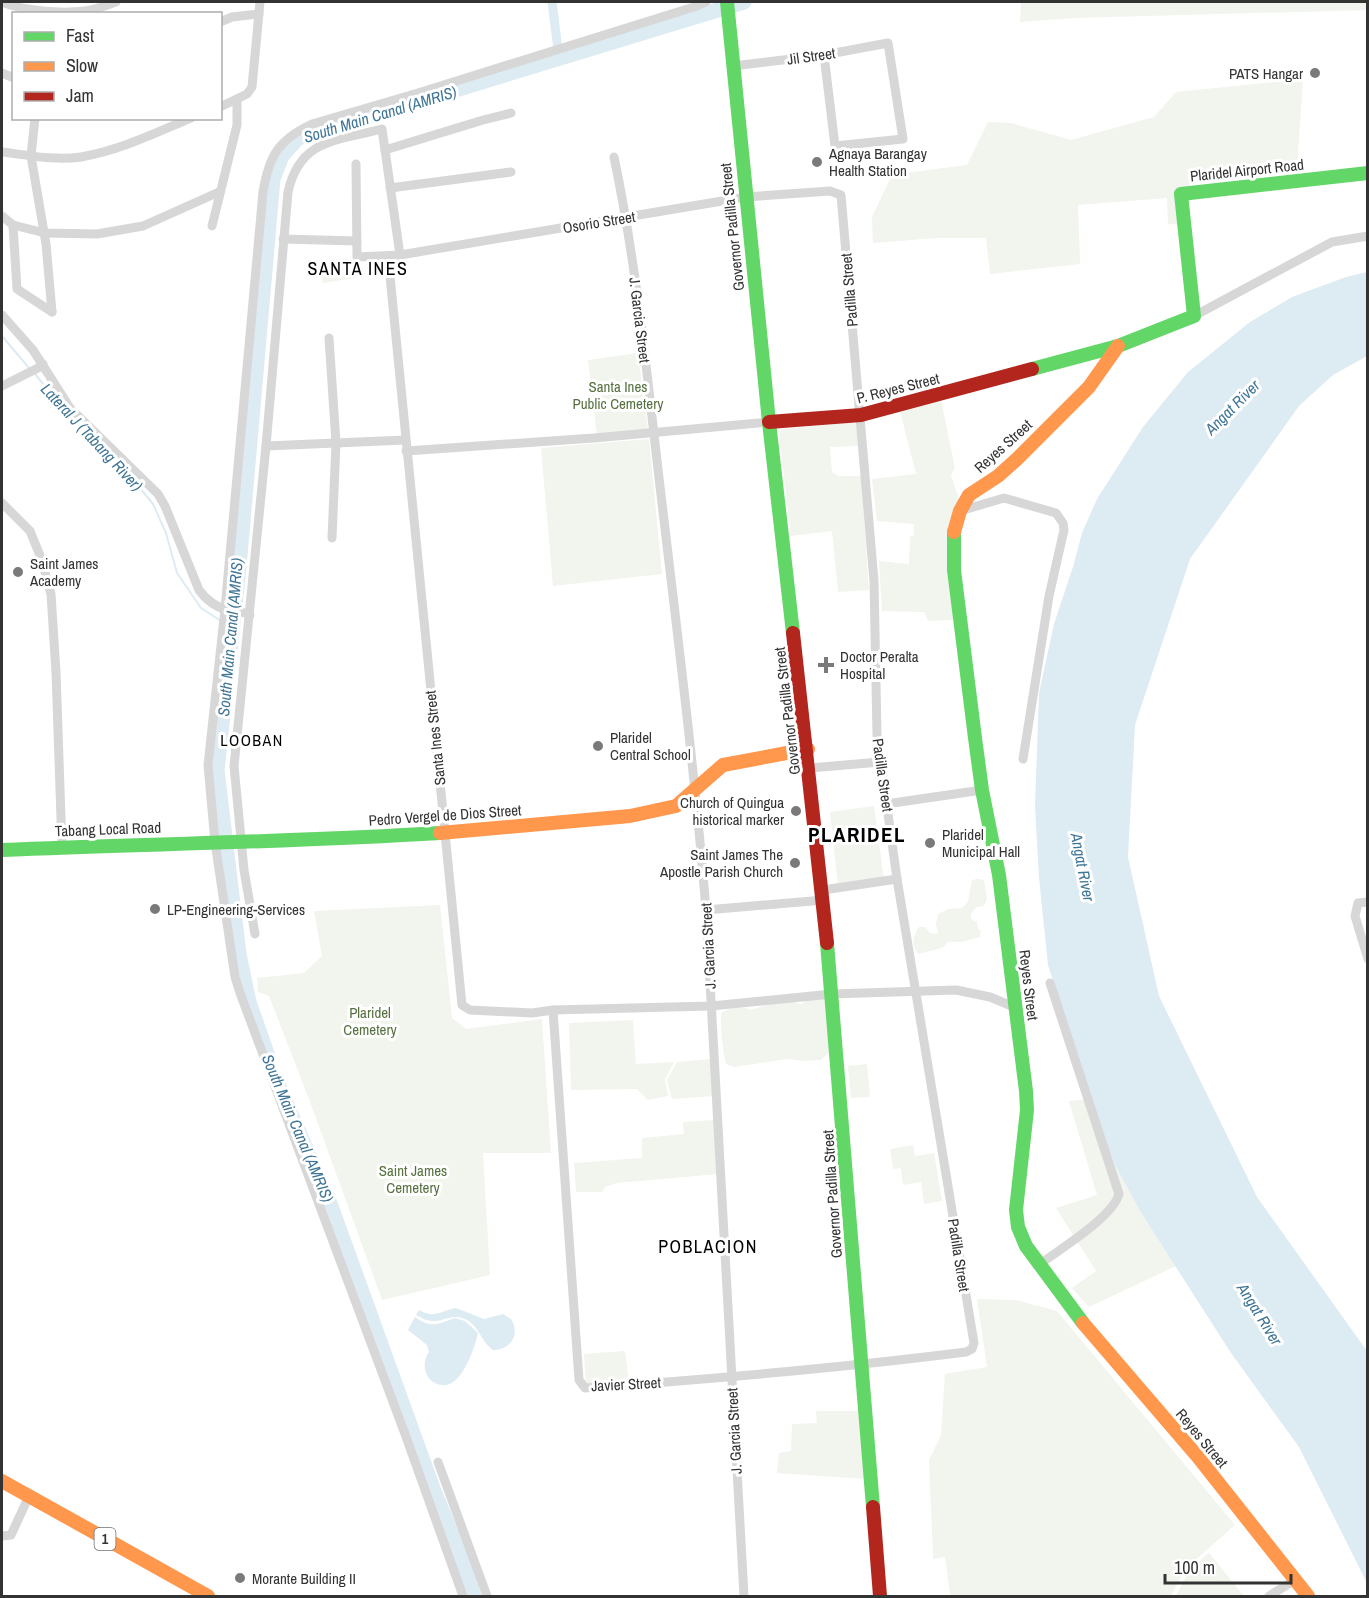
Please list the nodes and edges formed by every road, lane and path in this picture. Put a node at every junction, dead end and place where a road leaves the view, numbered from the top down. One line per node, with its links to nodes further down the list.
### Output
1 (2, 2): 6 (street)
2 (116, 2): 7 (street)
3 (260, 2): 8 (street)
4 (706, 2): 54 (street)
5 (728, 8): 11 (main road, Governor Padilla Street)
6 (48, 12)
7 (70, 12)
8 (260, 14): 9 (street); 12 (street)
9 (222, 21)
10 (824, 55): 10 (street, Jil Street); 11 (street, Jil Street)
11 (732, 66): 27 (main road, Governor Padilla Street)
12 (237, 100): 13 (street); 25 (street)
13 (222, 106)
14 (511, 113): 17 (street)
15 (35, 120): 19 (street)
16 (186, 120): 19 (street)
17 (385, 150): 24 (street); 34 (street)
18 (2, 152): 19 (street)
19 (31, 156): 32 (street)
20 (614, 157): 29 (street, J. Garcia Street)
21 (356, 164): 35 (street)
22 (511, 172): 24 (street)
23 (1368, 173): 39 (main road, Plaridel Airport Road)
24 (390, 188): 36 (street)
25 (219, 192): 31 (street); 32 (street)
26 (841, 195): 27 (street, Osorio Street); 44 (street, Padilla Street)
27 (746, 197): 29 (street, Osorio Street); 45 (main road, Governor Padilla Street)
28 (2, 216): 30 (street)
29 (626, 218): 36 (street, Osorio Street); 46 (street, J. Garcia Street)
30 (14, 225): 32 (street); 32 (street)
31 (212, 225)
32 (45, 233)
33 (1368, 237): 39 (street, P. Reyes Street)
34 (283, 239): 35 (street); 49 (street)
35 (357, 241): 37 (street, Osorio Street)
36 (400, 255): 37 (street, Osorio Street)
37 (388, 256): 47 (street, Santa Ines Street)
38 (2, 315): 42 (street)
39 (1194, 316): 41 (main road, P. Reyes Street)
40 (329, 338): 48 (street)
41 (1118, 346): 44 (main road, P. Reyes Street); 52 (main road, Reyes Street)
42 (40, 366): 43 (street); 54 (street)
43 (2, 385)
44 (861, 415): 45 (main road, P. Reyes Street); 58 (street, Padilla Street)
45 (769, 422): 46 (street, P. Reyes Street); 56 (main road, Governor Padilla Street)
46 (654, 433): 50 (street, P. Reyes Street); 60 (street, J. Garcia Street)
47 (405, 440): 48 (street); 50 (street, Santa Ines Street)
48 (336, 443): 49 (street); 53 (street)
49 (266, 446): 55 (street)
50 (406, 451): 65 (street, Santa Ines Street)
51 (2, 503): 68 (street)
52 (960, 511): 57 (street); 61 (main road, Reyes Street)
53 (332, 538)
54 (227, 612): 55 (street); 67 (street)
55 (248, 613): 66 (street)
56 (808, 749): 59 (main road, Governor Padilla Street); 60 (main road, Pedro Vergel de Dios Street)
57 (1023, 759)
58 (880, 762): 59 (street); 62 (street, Padilla Street)
59 (810, 768): 71 (main road, Governor Padilla Street)
60 (696, 790): 63 (main road, Pedro Vergel de Dios Street); 64 (street, J. Garcia Street)
61 (982, 790): 62 (street); 80 (main road, Reyes Street)
62 (886, 804): 70 (street, Padilla Street)
63 (676, 806): 64 (street, Pedro Vergel de Dios Street); 65 (main road, Pedro Vergel de Dios Street)
64 (698, 808): 73 (street, J. Garcia Street)
65 (444, 833): 66 (main road, Pedro Vergel de Dios Street); 81 (street, Santa Ines Street)
66 (237, 841): 67 (main road, Pedro Vergel de Dios Street); 74 (street)
67 (216, 842): 68 (main road, Tabang Local Road); 92 (street)
68 (62, 847): 69 (main road, Tabang Local Road)
69 (2, 850)
70 (897, 879): 71 (street); 77 (street, Padilla Street)
71 (824, 895): 73 (street); 78 (main road, Governor Padilla Street)
72 (1368, 902): 75 (street)
73 (706, 910): 79 (street, J. Garcia Street)
74 (255, 934)
75 (1368, 959)
76 (1050, 983): 82 (street)
77 (917, 992): 78 (street, Santa Ines Street); 80 (street, Santa Ines Street); 83 (street, Padilla Street)
78 (832, 994): 79 (street, Santa Ines Street); 84 (main road, Governor Padilla Street)
79 (711, 1006): 81 (street, Santa Ines Street); 85 (street, J. Garcia Street)
80 (1014, 1007): 82 (main road, Reyes Street)
81 (553, 1010): 85 (street, Javier Street)
82 (1040, 1264): 90 (main road, Reyes Street)
83 (972, 1349): 84 (street, Javier Street)
84 (863, 1365): 85 (street, Javier Street); 95 (main road, Governor Padilla Street)
85 (731, 1378): 94 (street, J. Garcia Street)
86 (438, 1462): 93 (street)
87 (2, 1481): 88 (main road, 1)
88 (29, 1496): 89 (street); 91 (main road, 1)
89 (2, 1536)
90 (1295, 1580): 96 (street); 97 (main road, Reyes Street)
91 (208, 1596)
92 (463, 1596)
93 (487, 1596)
94 (744, 1596)
95 (880, 1596)
96 (1269, 1596)
97 (1308, 1596)

